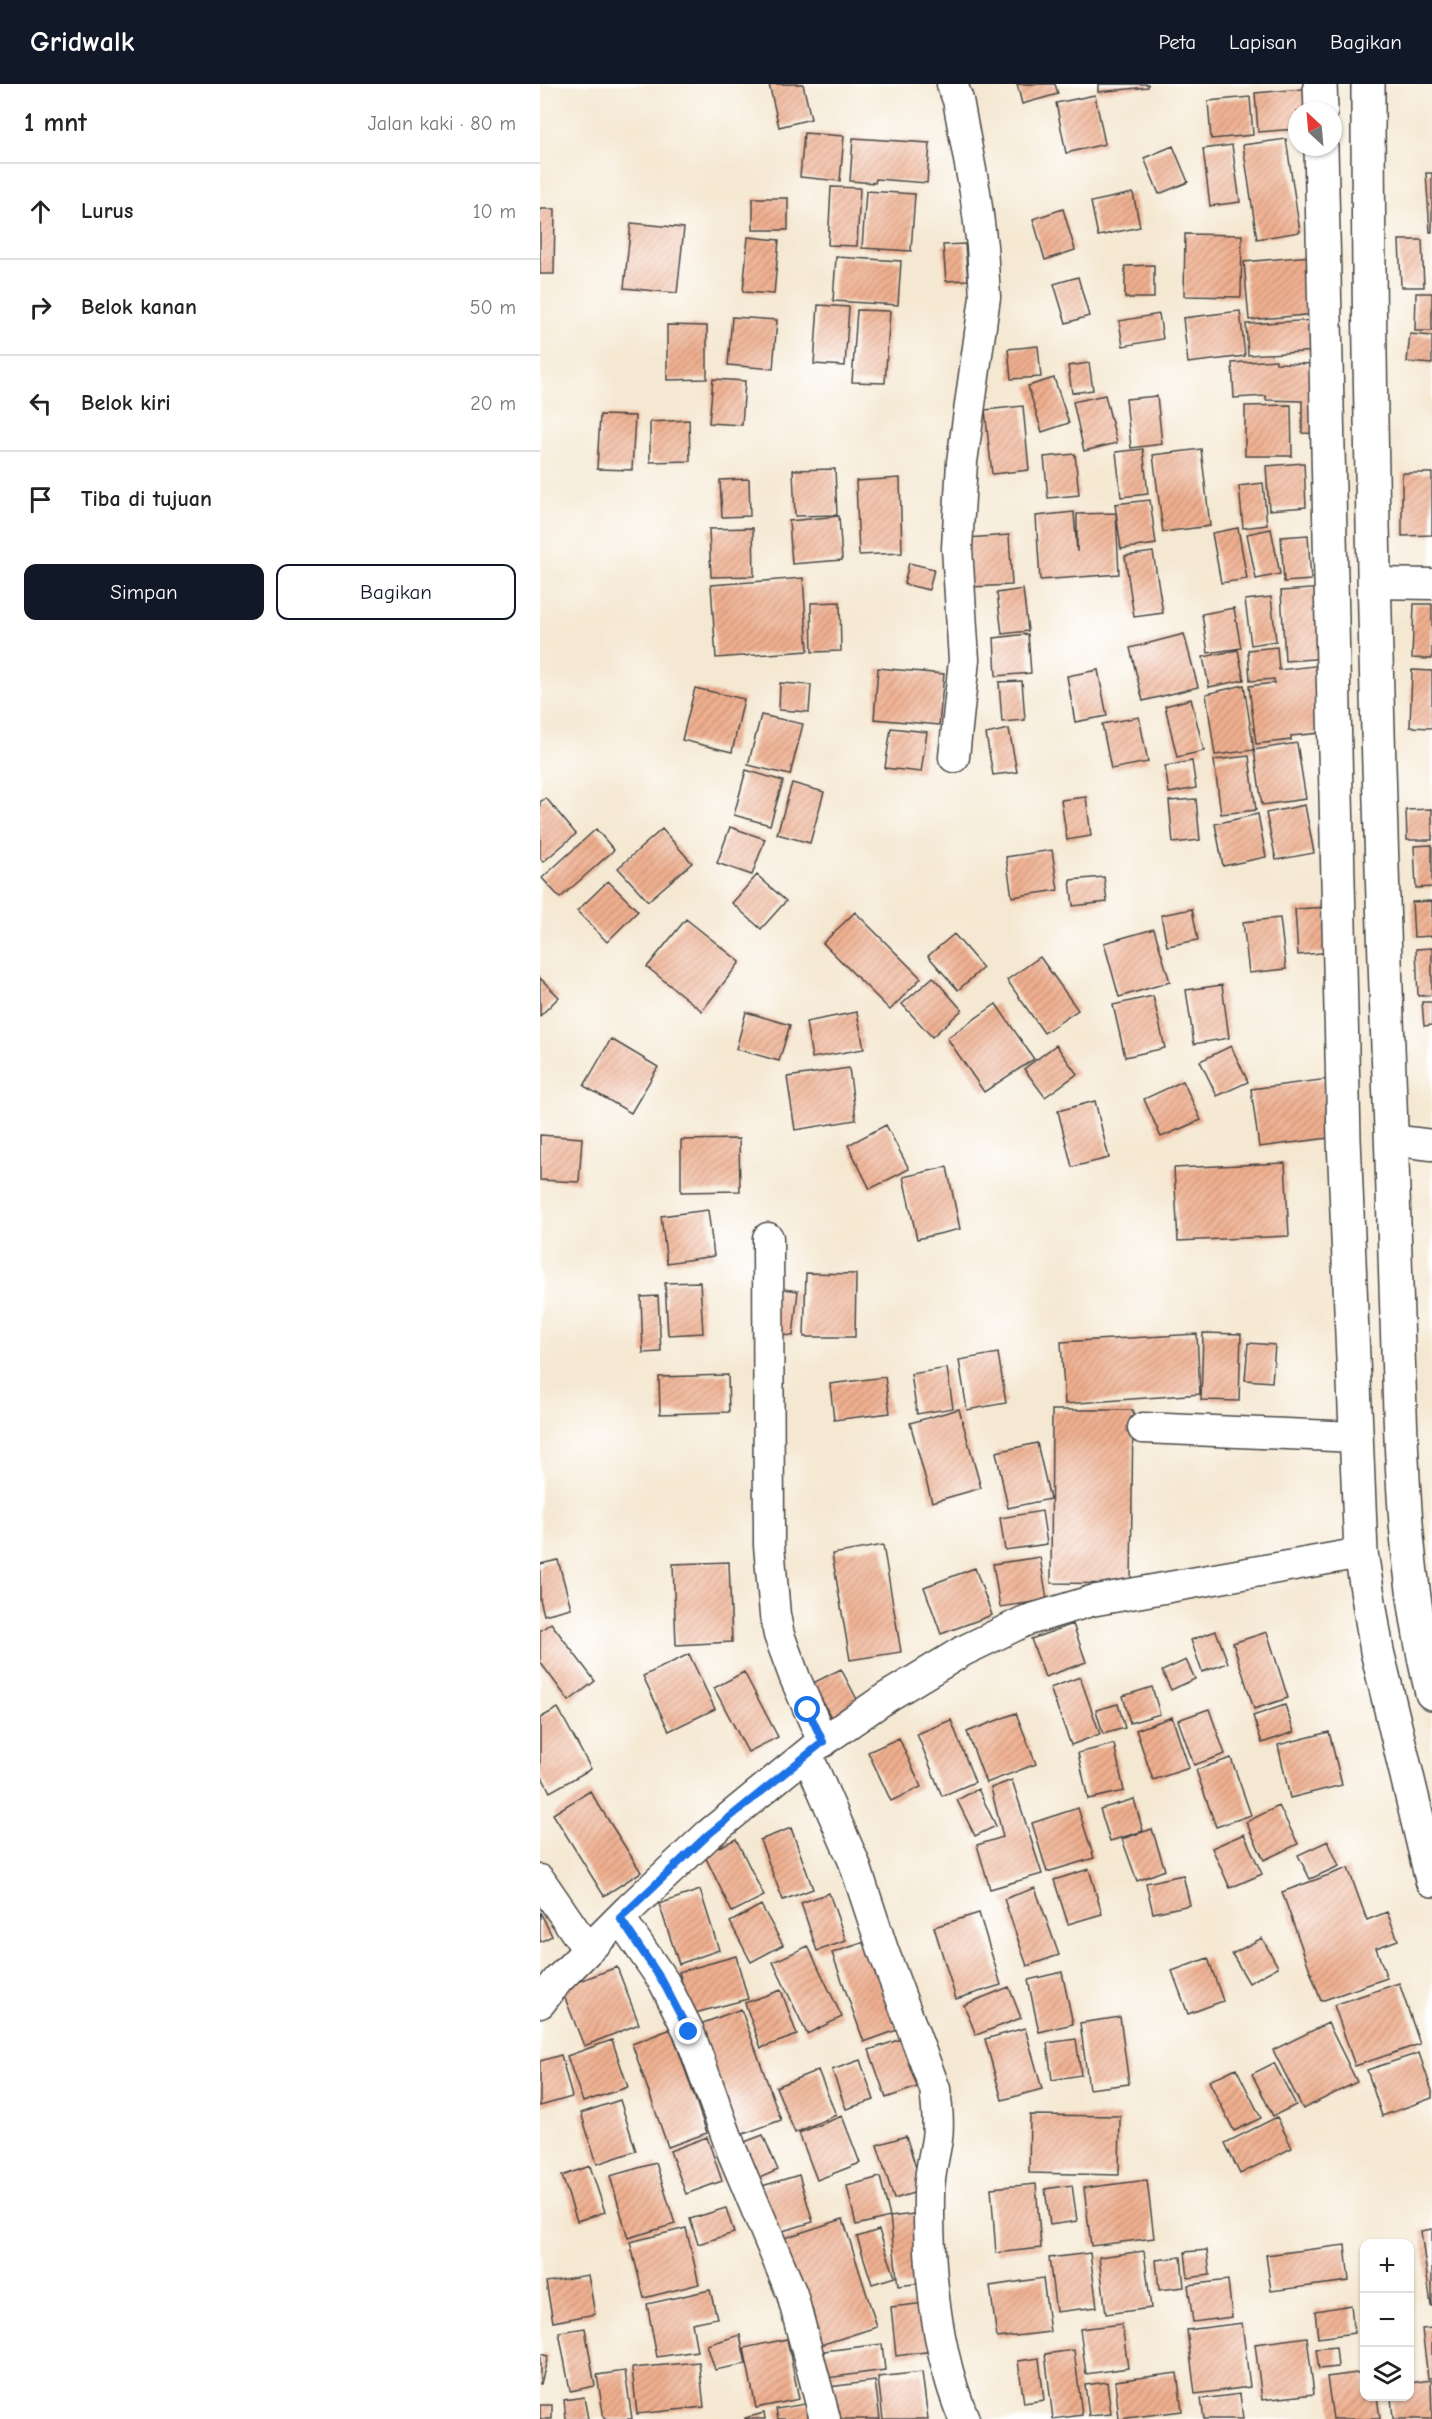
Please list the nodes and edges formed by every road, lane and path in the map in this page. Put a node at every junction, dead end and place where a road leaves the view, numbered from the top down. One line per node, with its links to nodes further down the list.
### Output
1 (952, 84): 8 (street)
2 (1320, 84): 4 (highway)
3 (1368, 84): 6 (highway)
4 (1321, 102)
5 (1321, 156): 10 (highway)
6 (1374, 583): 7 (street); 9 (highway)
7 (1432, 584)
8 (954, 757)
9 (1381, 863): 10 (highway); 11 (highway)
10 (1336, 864): 15 (highway)
11 (1391, 1140): 12 (street); 17 (highway)
12 (1432, 1145)
13 (768, 1238): 18 (street)
14 (1143, 1428): 15 (street)
15 (1357, 1437): 16 (highway)
16 (1361, 1552): 18 (street); 20 (highway)
17 (1432, 1694)
18 (815, 1748): 21 (street); 25 (street)
19 (540, 1880): 22 (street)
20 (1432, 1880)
21 (620, 1918): 22 (street); 24 (street)
22 (588, 1950): 23 (street)
23 (540, 2003)
24 (825, 2419)
25 (964, 2419)

